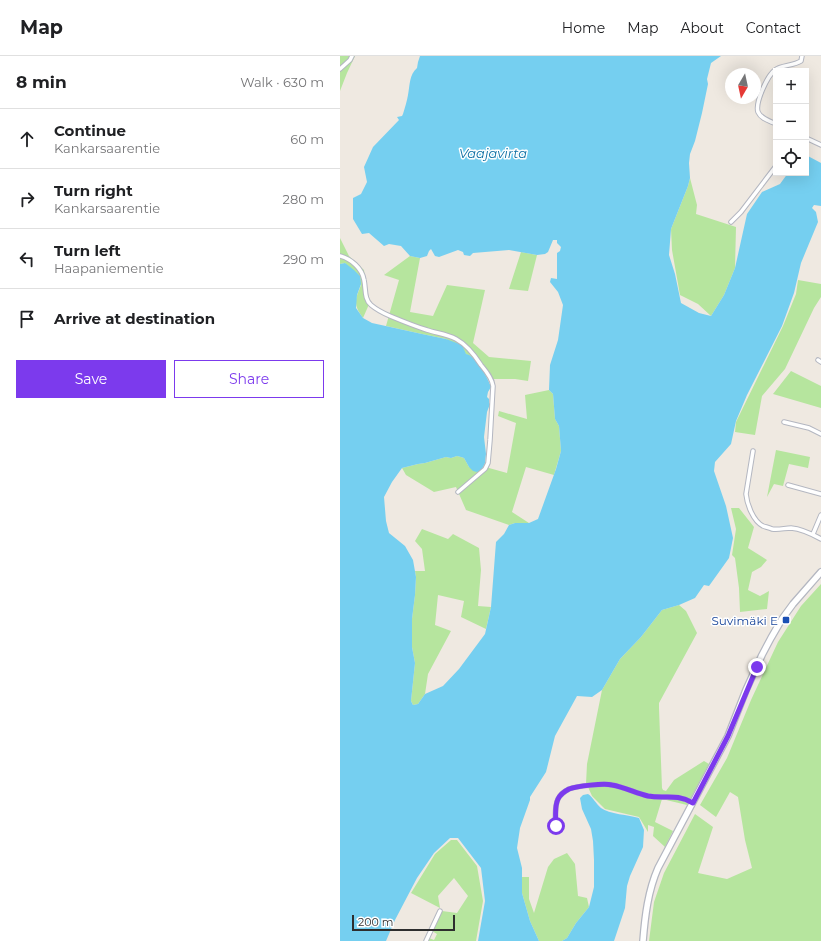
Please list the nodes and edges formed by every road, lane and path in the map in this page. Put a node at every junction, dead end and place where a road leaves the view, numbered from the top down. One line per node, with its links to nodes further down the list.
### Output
1 (352, 56): 3 (street)
2 (802, 56): 4 (street)
3 (340, 69)
4 (773, 123)
5 (809, 139): 6 (street)
6 (821, 145)
7 (773, 170): 8 (street)
8 (731, 222)
9 (340, 256): 14 (street)
10 (784, 422): 11 (street)
11 (821, 434)
12 (753, 451): 17 (street)
13 (788, 485): 15 (street)
14 (458, 492)
15 (821, 494)
16 (821, 515): 17 (street)
17 (813, 534): 18 (street)
18 (821, 539)
19 (821, 572): 20 (street)
20 (693, 803): 21 (street); 24 (street)
21 (556, 826)
22 (440, 911): 23 (street)
23 (426, 941)
24 (642, 941)

